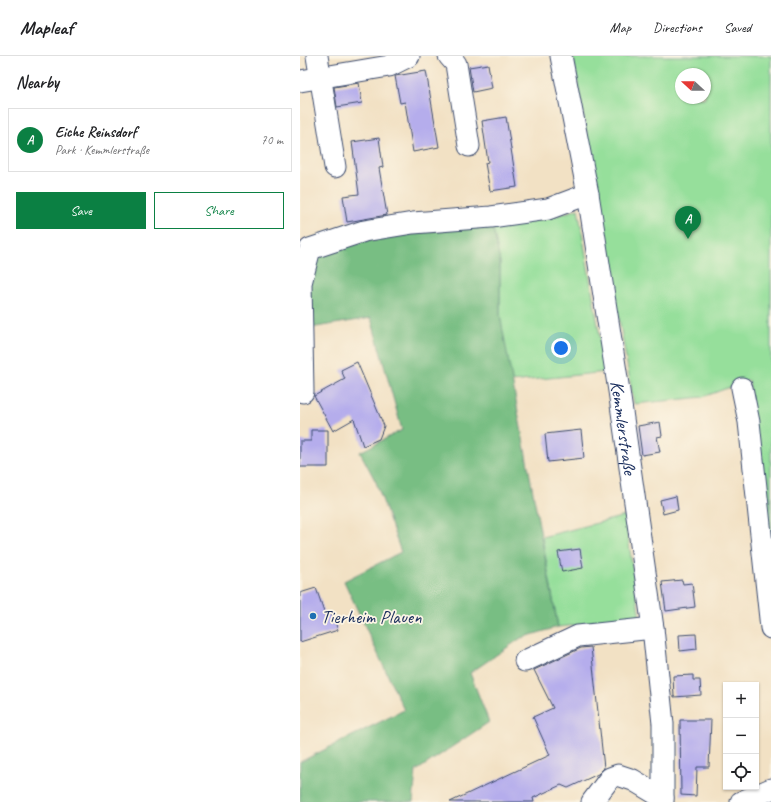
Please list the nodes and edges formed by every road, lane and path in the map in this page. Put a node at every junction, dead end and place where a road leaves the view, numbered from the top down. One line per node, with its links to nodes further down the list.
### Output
1 (317, 56): 5 (street)
2 (409, 56): 5 (street)
3 (450, 56): 7 (street)
4 (561, 56): 9 (street, Kemmlerstraße)
5 (320, 77): 6 (street); 8 (street)
6 (300, 81)
7 (469, 146)
8 (335, 167)
9 (588, 194): 11 (street); 12 (street, Kemmlerstraße)
10 (742, 388): 13 (street)
11 (303, 392)
12 (653, 628): 14 (street); 16 (street, Kemmlerstraße)
13 (771, 628)
14 (525, 662)
15 (771, 789): 18 (street)
16 (663, 800): 17 (street)
17 (592, 802)
18 (741, 802)

